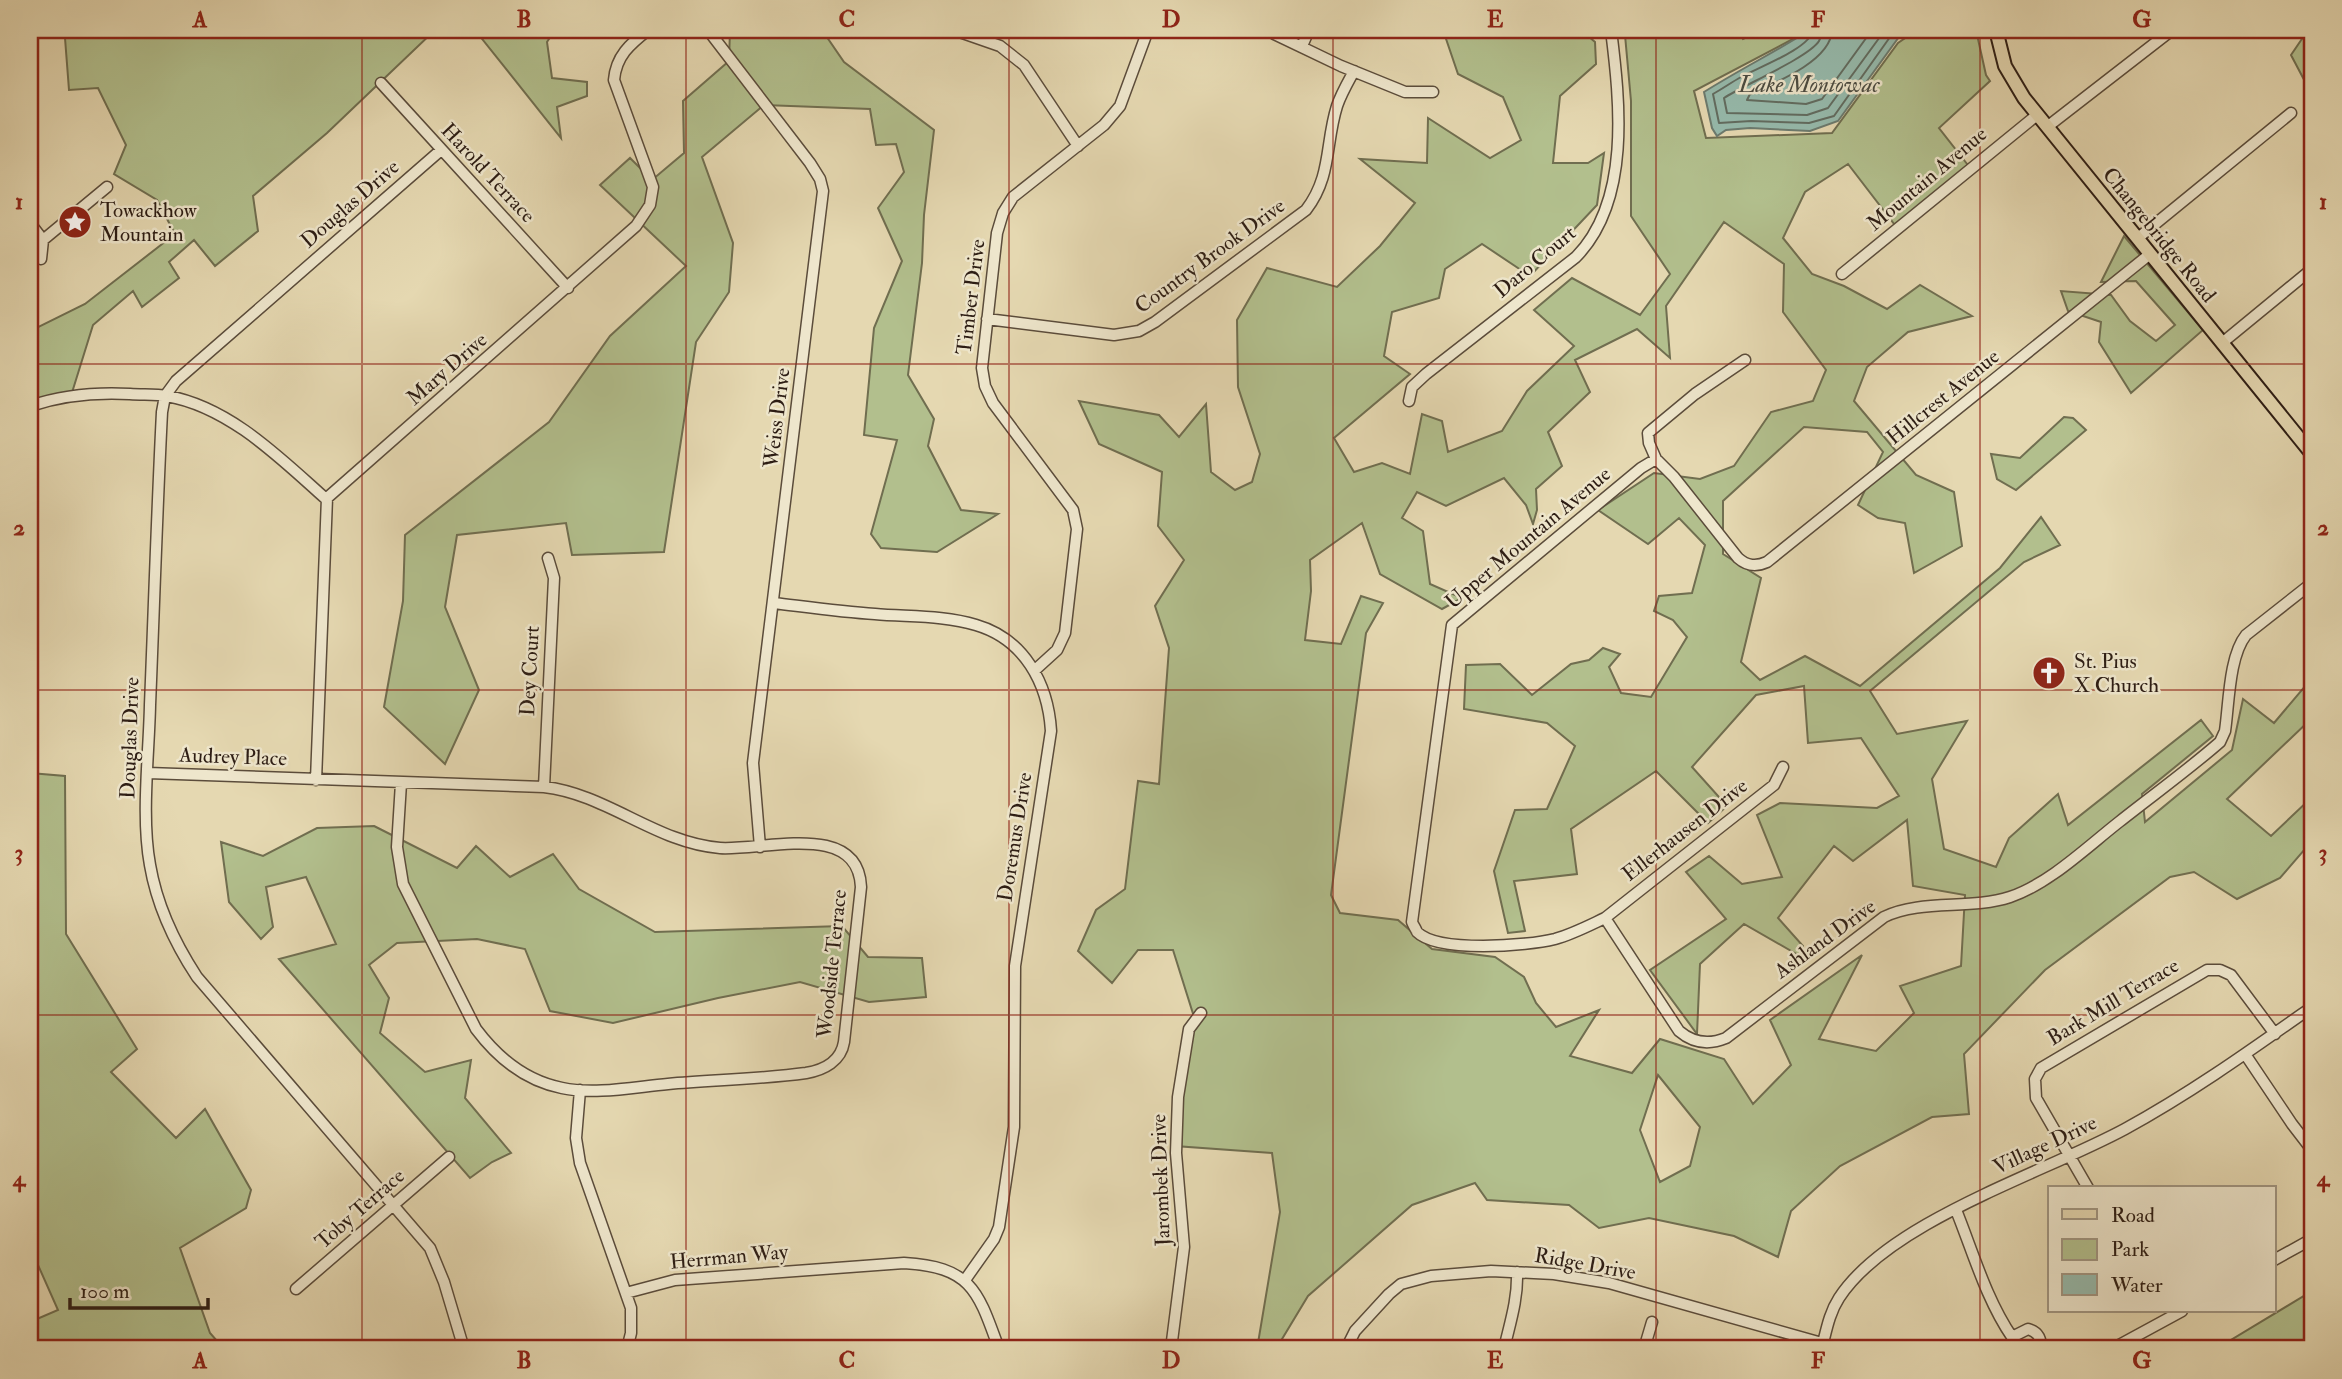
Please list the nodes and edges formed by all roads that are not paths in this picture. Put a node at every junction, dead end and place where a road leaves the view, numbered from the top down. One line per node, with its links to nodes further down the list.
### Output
1 (648, 30): 27 (street, Mary Drive)
2 (708, 30): 39 (street, Weiss Drive)
3 (954, 30): 17 (street)
4 (1148, 30): 17 (street, Timber Drive)
5 (1266, 30): 10 (street)
6 (1309, 30): 10 (street)
7 (1611, 30): 32 (street, Daro Court)
8 (1996, 30): 15 (main road, Changebridge Road)
9 (2172, 30): 16 (street)
10 (1301, 46): 11 (street)
11 (1354, 71): 13 (street); 28 (street, Country Brook Drive)
12 (381, 83): 18 (street, Harold Terrace)
13 (1433, 92)
14 (2291, 113): 21 (street)
15 (2037, 115): 16 (main road, Changebridge Road); 26 (street, Mountain Avenue)
16 (2047, 127): 21 (main road, Changebridge Road)
17 (1078, 146): 28 (street, Timber Drive)
18 (441, 150): 27 (street, Harold Terrace); 31 (street, Douglas Drive)
19 (107, 187): 22 (street)
20 (30, 223): 22 (street)
21 (2138, 238): 23 (main road, Changebridge Road)
22 (43, 240): 24 (street)
23 (2150, 254): 29 (main road, Changebridge Road); 35 (street, Hillcrest Avenue)
24 (41, 259)
25 (2312, 269): 29 (street)
26 (1842, 274)
27 (568, 288): 36 (street, Mary Drive)
28 (987, 320): 40 (street, Timber Drive)
29 (2222, 343): 34 (main road, Changebridge Road)
30 (1745, 360): 35 (street)
31 (165, 396): 33 (street); 36 (street); 42 (street, Douglas Drive)
32 (1409, 401)
33 (30, 406)
34 (2312, 454)
35 (1656, 459): 47 (street, Upper Mountain Avenue)
36 (326, 499): 43 (street)
37 (548, 558): 45 (street, Dey Court)
38 (2312, 583): 47 (street, Ashland Drive)
39 (774, 603): 40 (street, Doremus Drive); 46 (street, Weiss Drive)
40 (1035, 670): 62 (street, Doremus Drive)
41 (1783, 767): 47 (street, Ellerhausen Drive)
42 (148, 773): 43 (street, Audrey Place); 57 (street, Douglas Drive)
43 (316, 780): 44 (street, Woodside Terrace)
44 (401, 783): 45 (street, Woodside Terrace); 52 (street, Woodside Terrace)
45 (544, 787): 46 (street, Woodside Terrace)
46 (760, 847): 52 (street, Woodside Terrace)
47 (1605, 918)
48 (2312, 1006): 50 (street, Village Drive)
49 (1201, 1013): 72 (street, Jarombek Drive)
50 (2274, 1034): 51 (street, Village Drive); 54 (street, Bark Mill Terrace)
51 (2245, 1054): 53 (street); 54 (street, Village Drive)
52 (580, 1090): 64 (street)
53 (2312, 1150)
54 (2071, 1156): 56 (street, Bark Mill Terrace); 58 (street, Village Drive)
55 (449, 1157): 57 (street, Toby Terrace)
56 (2087, 1186)
57 (394, 1205): 63 (street, Toby Terrace); 69 (street, Douglas Drive)
58 (1956, 1210): 67 (street); 68 (street, Village Drive)
59 (2312, 1239): 60 (street)
60 (2276, 1259)
61 (1517, 1272): 68 (street, Ridge Drive); 73 (street, Ridge Drive); 74 (street)
62 (965, 1280): 64 (street, Herrman Way); 71 (street)
63 (296, 1289)
64 (626, 1293): 70 (street)
65 (2180, 1312): 79 (street)
66 (1652, 1322): 75 (street)
67 (2012, 1337): 77 (street); 78 (street)
68 (1823, 1343): 76 (street, Ridge Drive)
69 (464, 1349)
70 (626, 1349)
71 (999, 1349)
72 (1171, 1349)
73 (1346, 1349)
74 (1504, 1349)
75 (1644, 1349)
76 (1843, 1349)
77 (2019, 1349)
78 (2037, 1349)
79 (2112, 1349)

